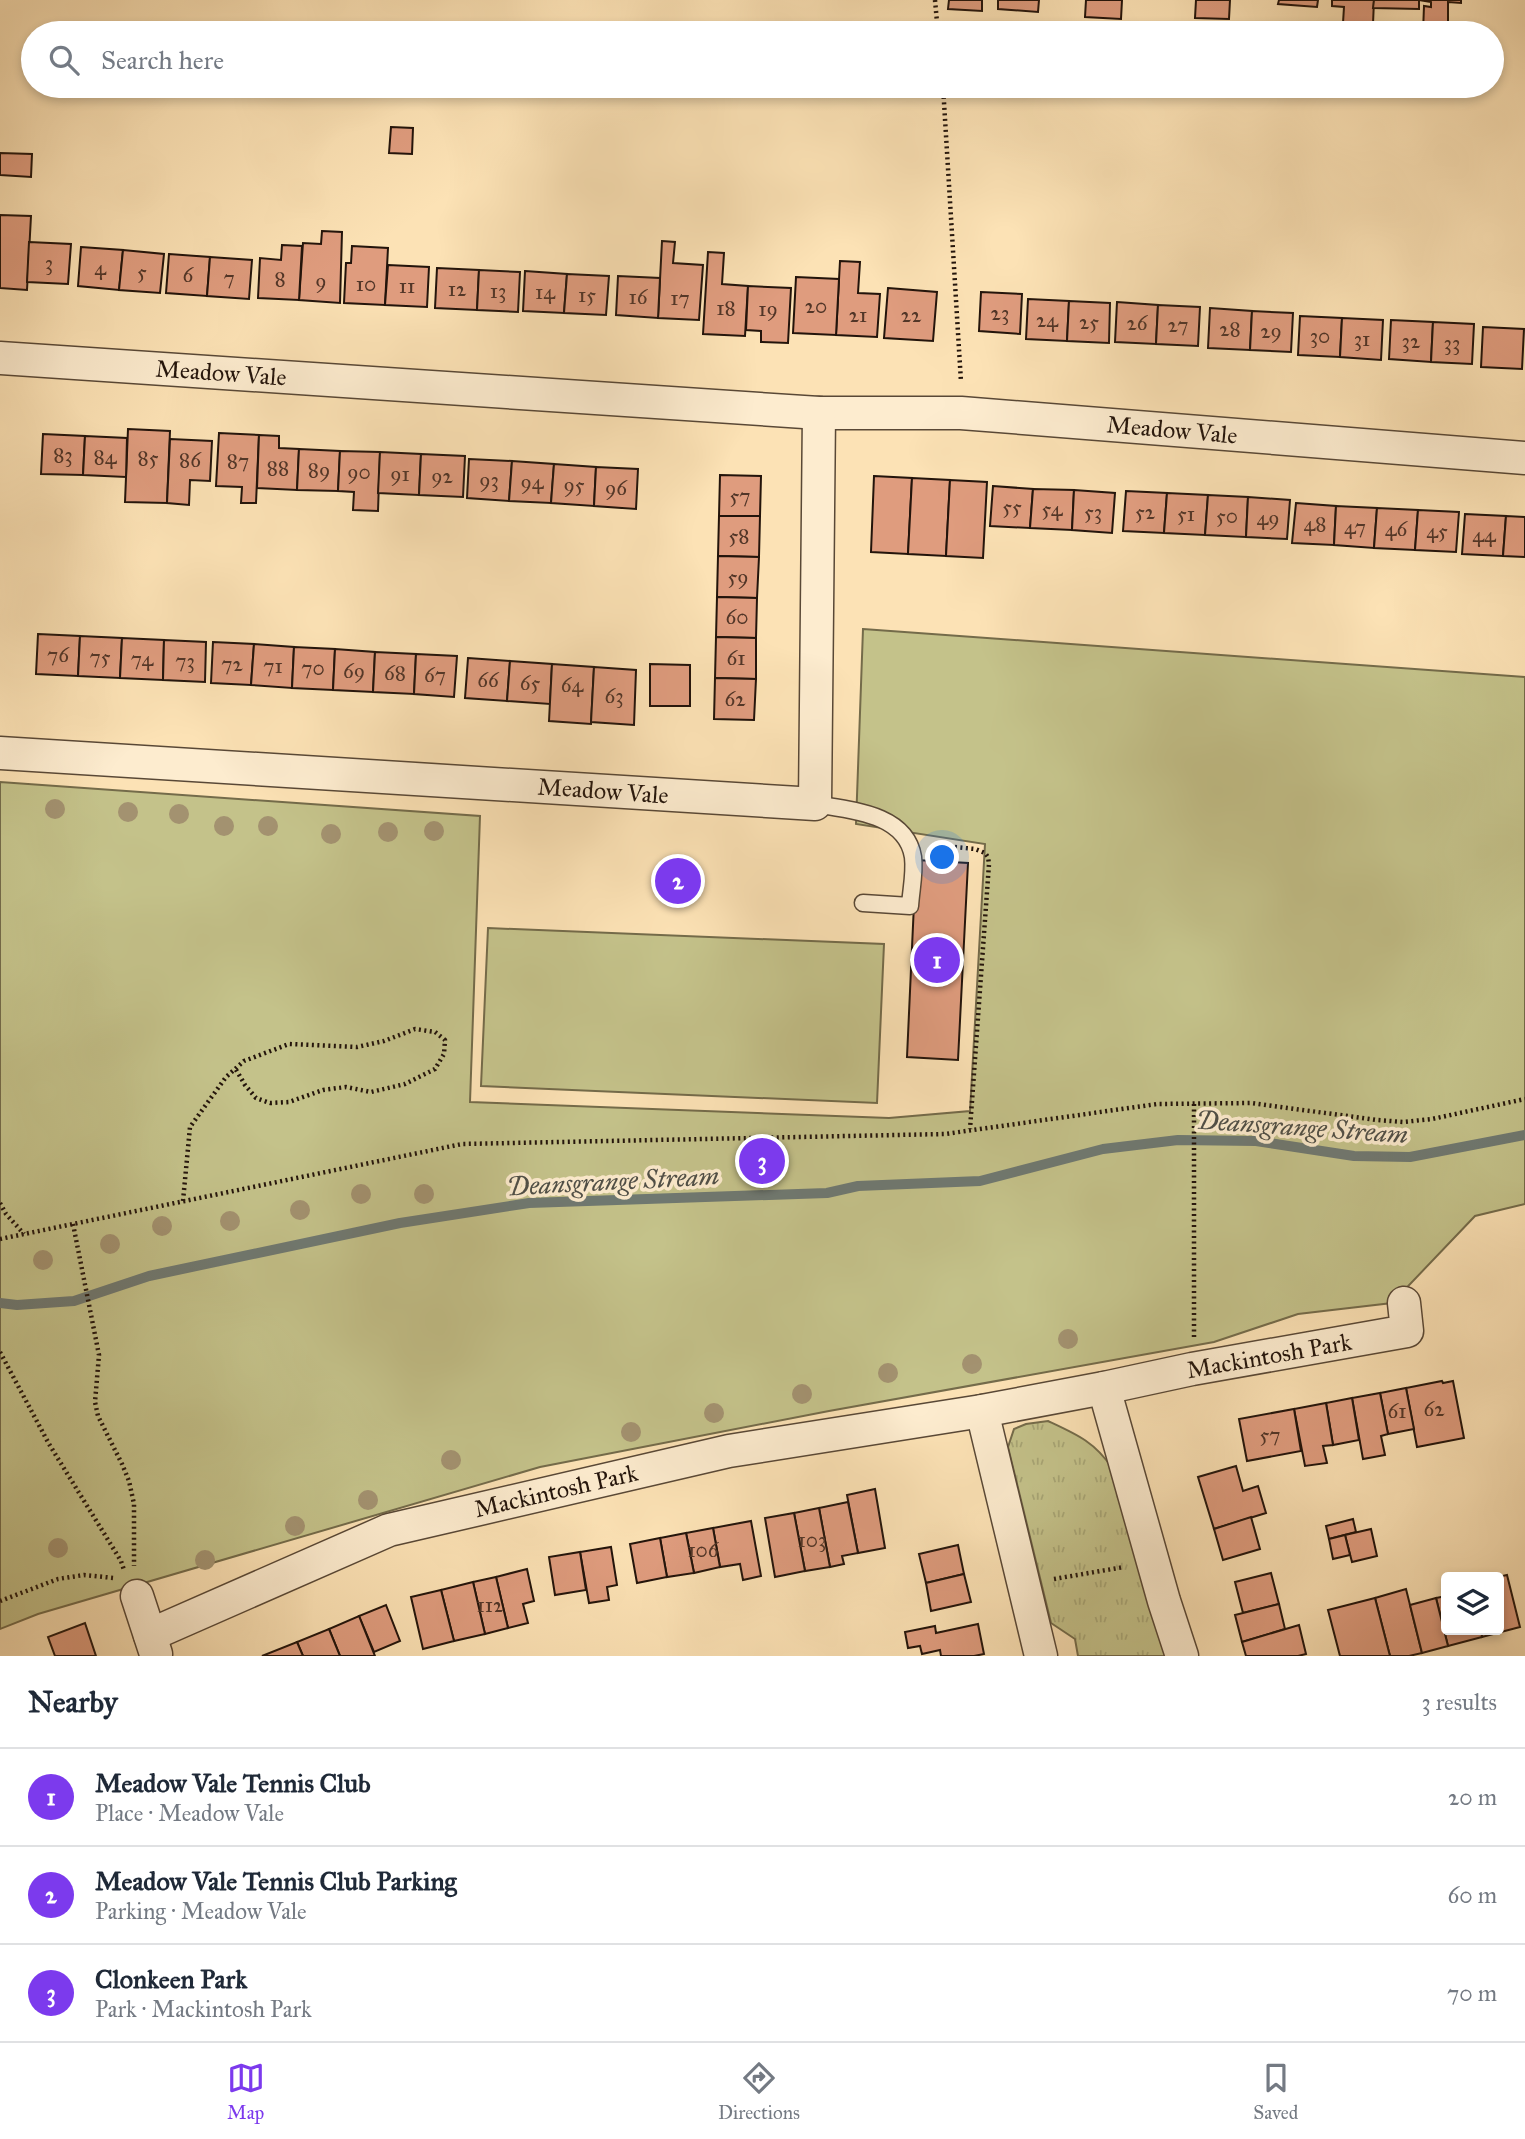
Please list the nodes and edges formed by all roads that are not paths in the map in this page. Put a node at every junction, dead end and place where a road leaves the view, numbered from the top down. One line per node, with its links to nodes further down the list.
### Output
1 (0, 358): 2 (street, Meadow Vale)
2 (819, 413): 3 (street, Meadow Vale); 5 (street)
3 (1525, 458)
4 (0, 753): 5 (street, Meadow Vale)
5 (815, 804): 6 (lane)
6 (863, 903)
7 (1404, 1303): 8 (street, Mackintosh Park)
8 (1104, 1388): 9 (street, Mackintosh Park); 13 (street)
9 (982, 1411): 11 (street, Mackintosh Park); 12 (street)
10 (133, 1586): 11 (street)
11 (153, 1646)
12 (1041, 1656)
13 (1182, 1656)

